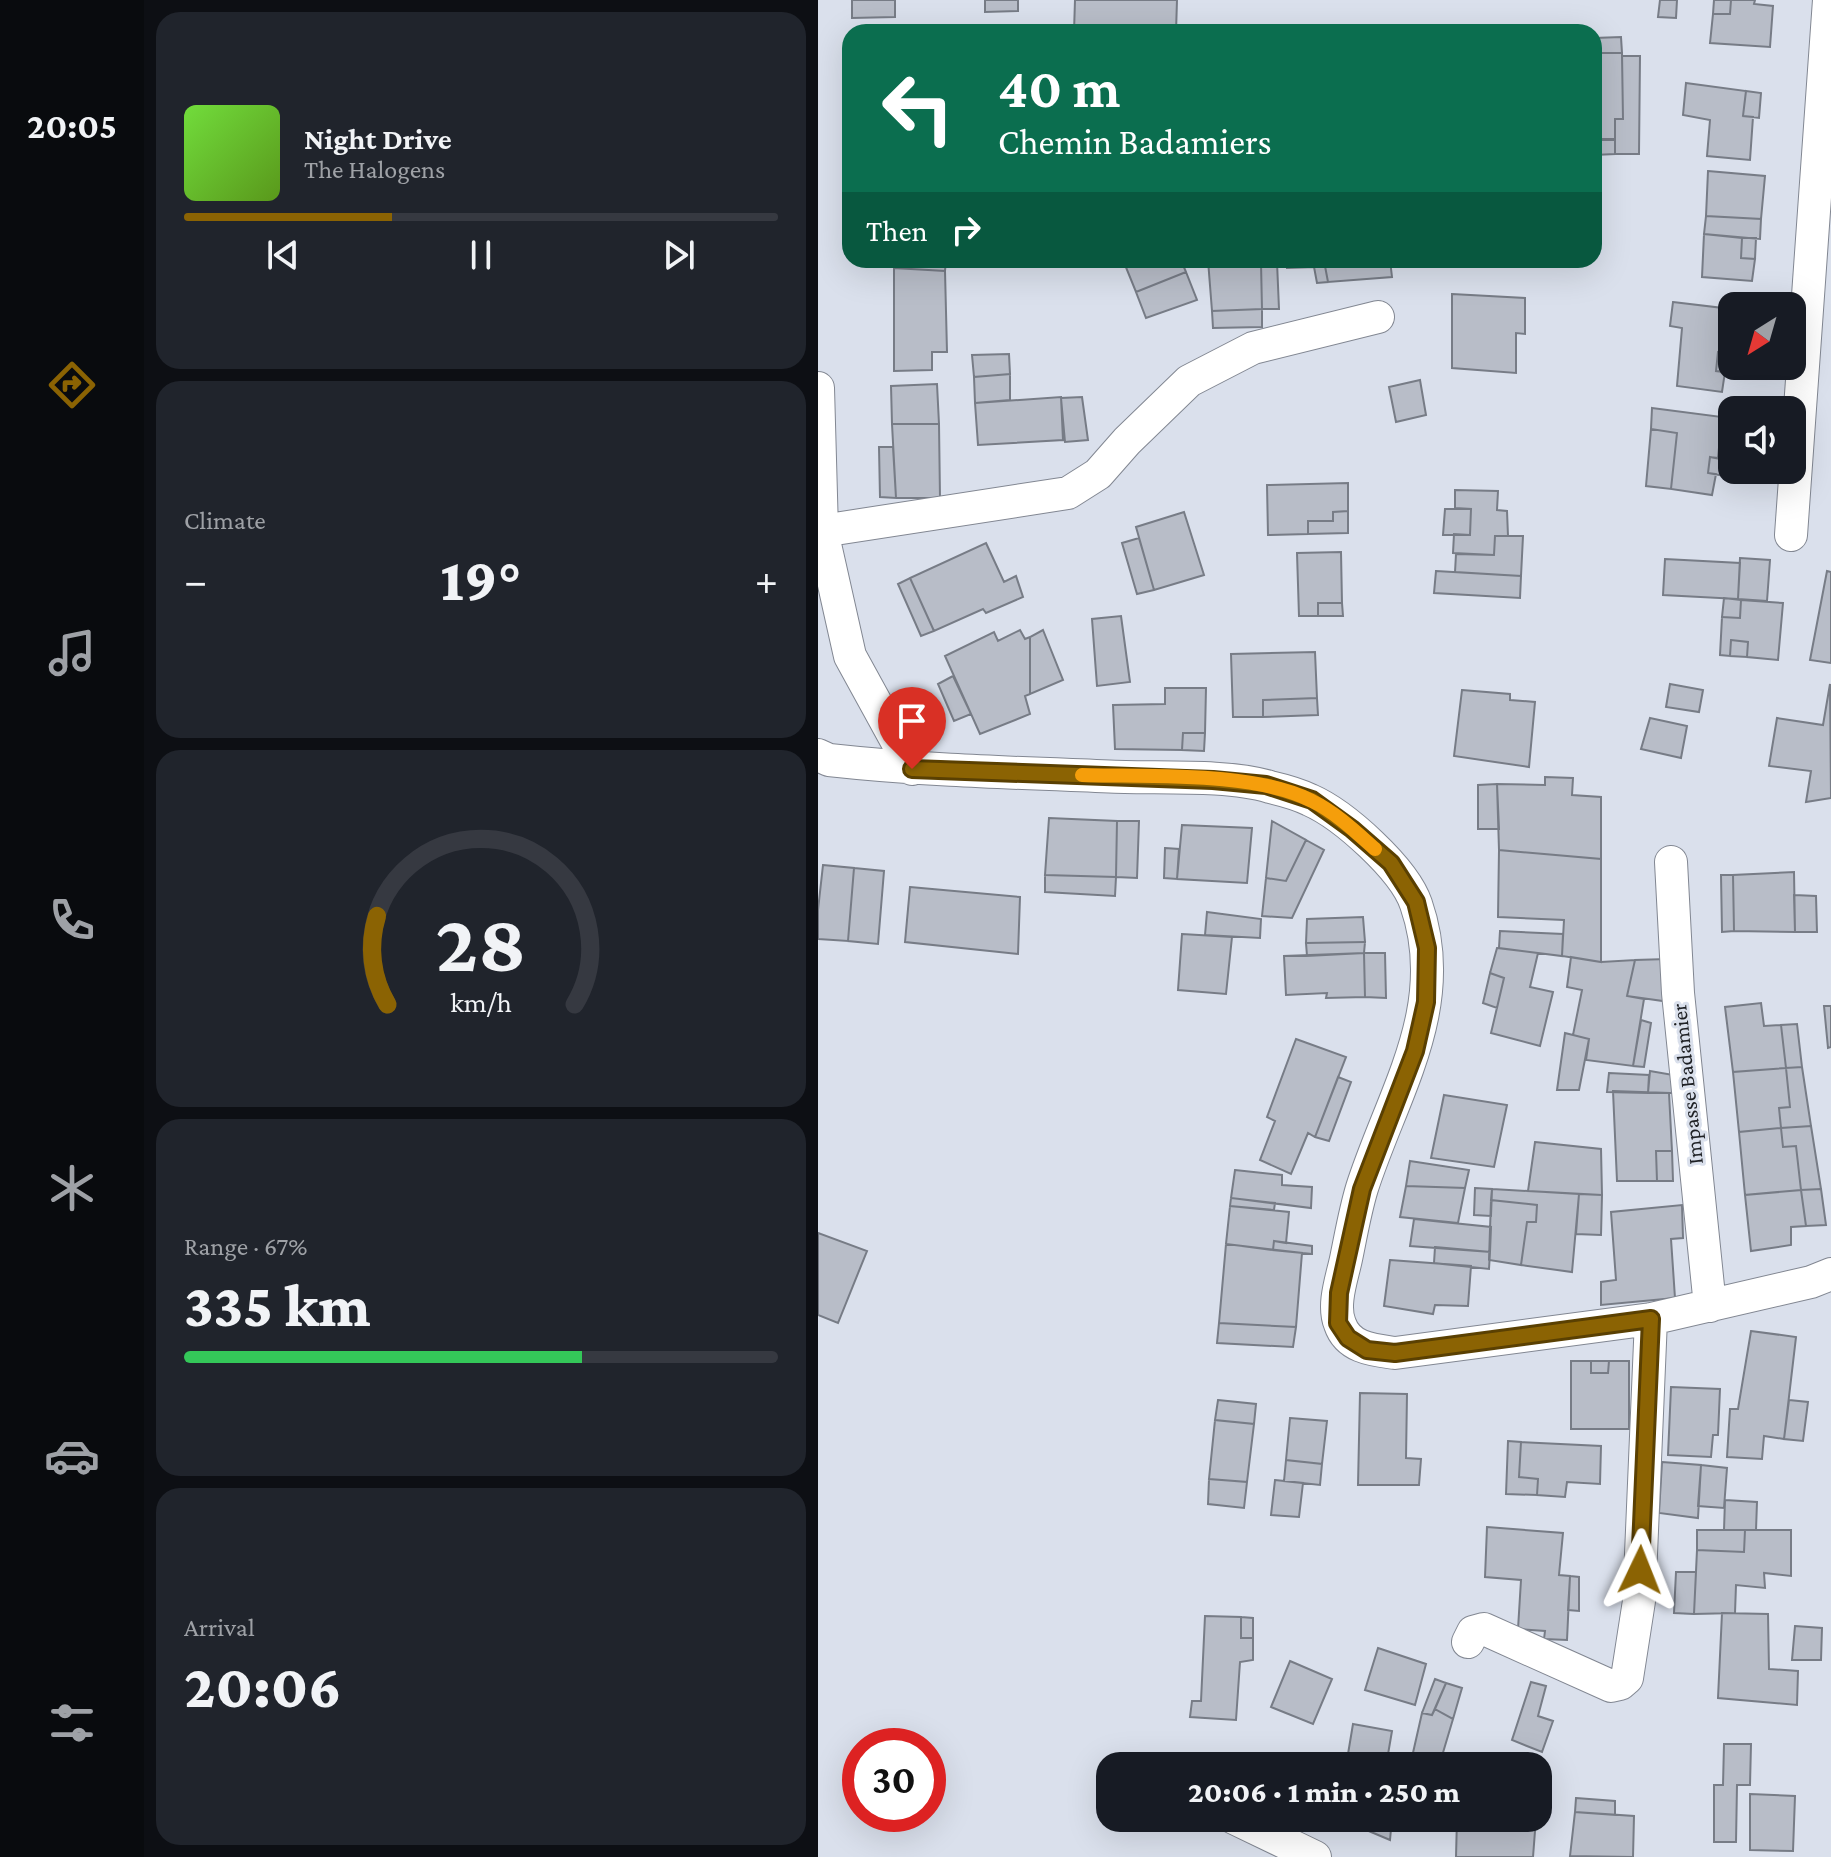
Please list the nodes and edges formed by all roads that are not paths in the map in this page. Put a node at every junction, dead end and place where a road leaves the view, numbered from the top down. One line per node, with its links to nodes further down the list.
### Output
1 (1829, 0): 5 (street)
2 (1378, 317): 4 (street)
3 (818, 388): 4 (street)
4 (822, 531): 7 (street)
5 (1791, 535)
6 (818, 755): 7 (street)
7 (912, 769): 11 (street)
8 (1671, 862): 10 (street, Impasse Badamier)
9 (1831, 1274): 10 (street)
10 (1710, 1306): 11 (street)
11 (1651, 1319): 12 (street)
12 (1468, 1642)
13 (1263, 1832): 14 (street)
14 (1315, 1857)

